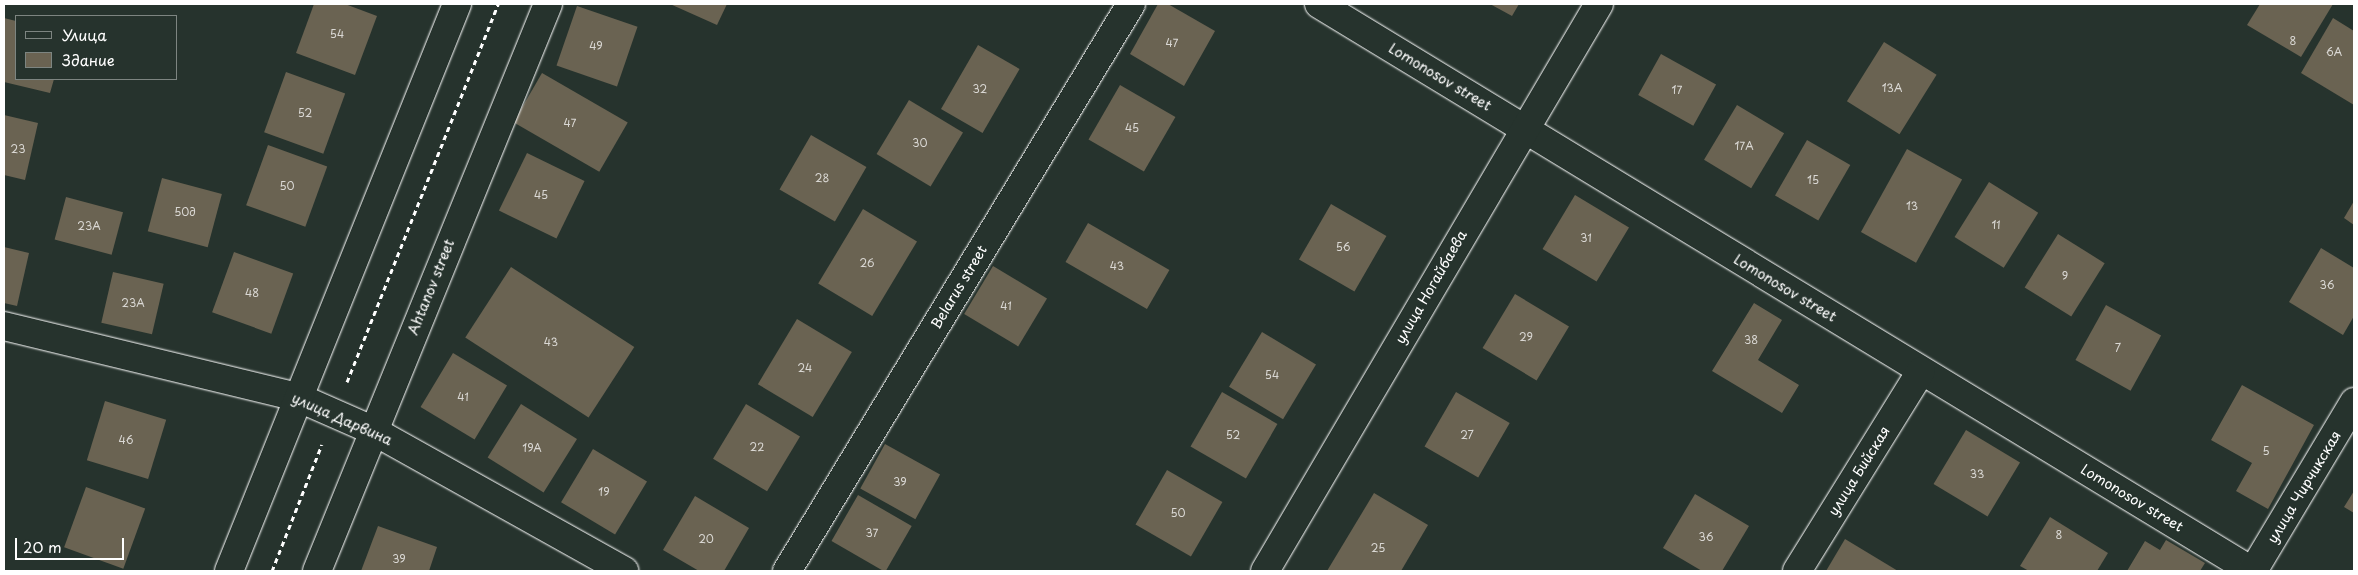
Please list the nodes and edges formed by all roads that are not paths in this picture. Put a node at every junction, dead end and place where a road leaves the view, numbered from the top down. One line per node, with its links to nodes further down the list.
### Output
1 (457, 4): 9 (street)
2 (548, 4): 11 (street, Ahtanov street)
3 (1131, 4): 15 (street, Belarus street)
4 (1319, 4): 6 (street, Lomonosov street)
5 (1598, 4): 6 (street, улица Ногайбаева)
6 (1523, 128): 8 (street, Lomonosov street); 16 (street, улица Ногайбаева)
7 (4, 326): 9 (street, улица Дарвина)
8 (1921, 371): 17 (street, улица Бийская); 18 (street, Lomonosov street)
9 (297, 397): 11 (street, улица Дарвина); 12 (street)
10 (2354, 402): 18 (street, улица Чирчикская)
11 (372, 430): 13 (street, Ahtanov street); 14 (street, улица Дарвина)
12 (229, 571)
13 (316, 571)
14 (624, 571)
15 (787, 571)
16 (1265, 571)
17 (1796, 571)
18 (2253, 571)

